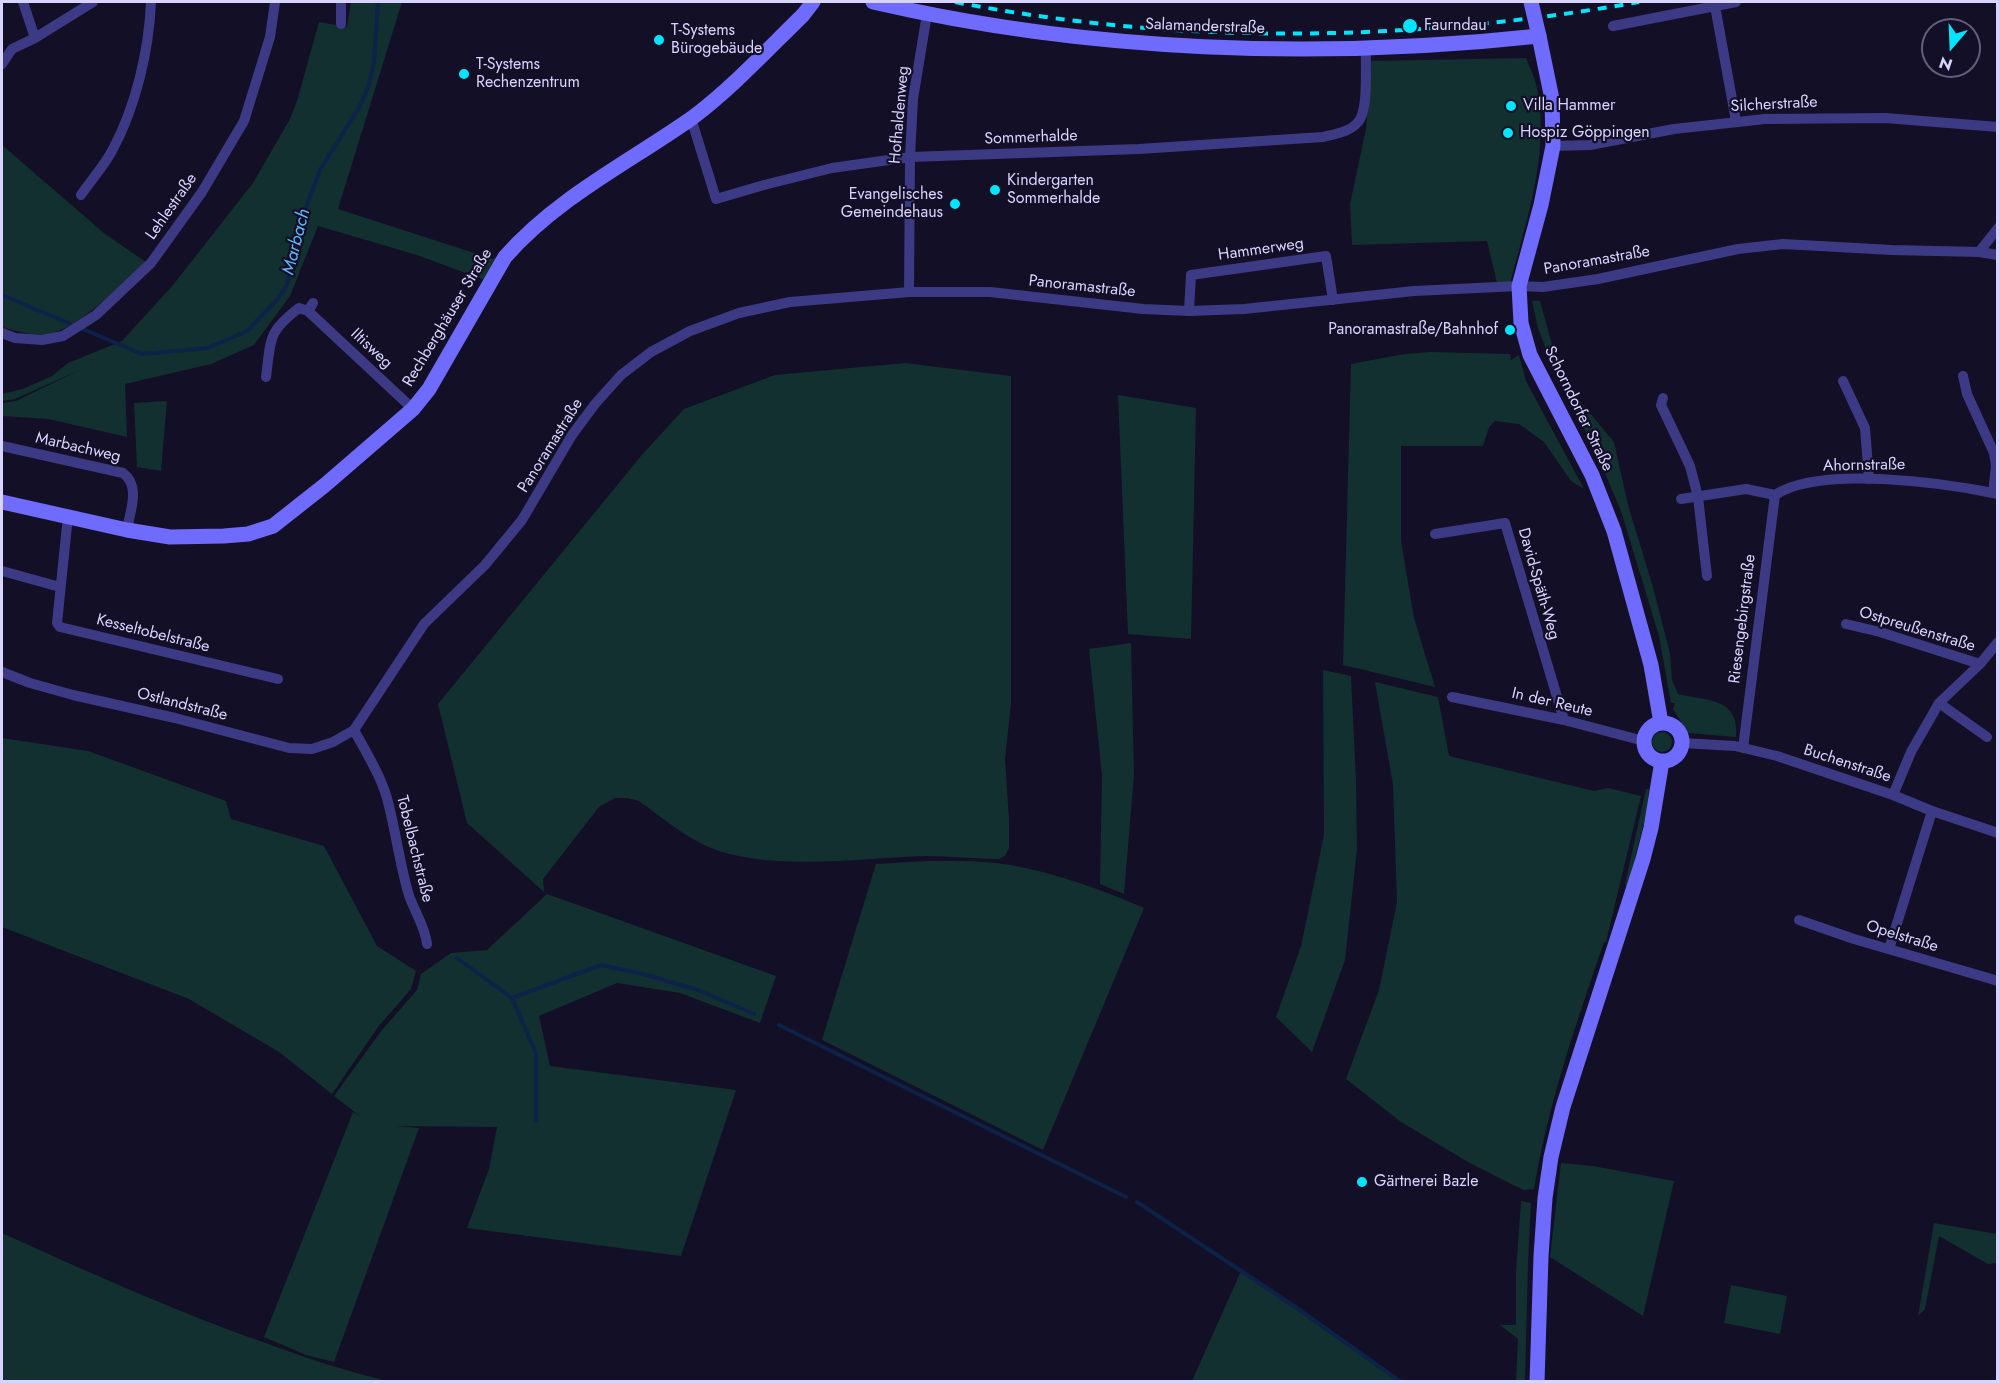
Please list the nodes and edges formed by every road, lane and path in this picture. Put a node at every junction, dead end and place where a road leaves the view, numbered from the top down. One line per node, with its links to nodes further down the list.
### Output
1 (23, 2): 15 (street)
2 (93, 2): 15 (street)
3 (151, 2): 24 (street)
4 (274, 2): 32 (street, Lehlestraße)
5 (342, 2): 12 (street)
6 (813, 2): 19 (street, Rechberghäuser Straße)
7 (873, 2): 11 (street, Salamanderstraße)
8 (1531, 2): 14 (street, Schorndorfer Straße, bridge)
9 (1736, 2): 10 (street)
10 (1715, 6): 13 (street); 20 (street)
11 (927, 14): 17 (street, Salamanderstraße); 23 (street, Hofhaldenweg)
12 (341, 24)
13 (1613, 26)
14 (1539, 36): 17 (street, Salamanderstraße); 22 (street, Schorndorfer Straße)
15 (35, 38): 16 (street)
16 (7, 48): 18 (street)
17 (1366, 48): 23 (street, Sommerhalde)
18 (2, 64)
19 (692, 118): 23 (street, Sommerhalde); 37 (street, Rechberghäuser Straße)
20 (1736, 121): 21 (street, Silcherstraße); 22 (street, Silcherstraße)
21 (1998, 127)
22 (1560, 147): 28 (street, Schorndorfer Straße)
23 (909, 157): 29 (street, Hofhaldenweg)
24 (81, 195)
25 (1998, 228): 26 (street)
26 (1979, 252): 27 (street, Panoramastraße); 28 (street, Panoramastraße)
27 (1998, 255)
28 (1519, 286): 30 (street, Panoramastraße); 59 (street, Schorndorfer Straße)
29 (909, 292): 31 (street, Panoramastraße); 60 (street, Panoramastraße)
30 (1333, 300): 31 (street, Panoramastraße); 31 (street, Hammerweg)
31 (1189, 311)
32 (2, 333)
33 (1963, 376): 40 (street)
34 (266, 377): 37 (street, Iltisweg)
35 (1843, 381): 39 (street)
36 (1663, 398): 42 (street)
37 (413, 409): 46 (street, Rechberghäuser Straße)
38 (2, 446): 46 (street, Marbachweg)
39 (1869, 479): 40 (street, Ahornstraße); 41 (street, Ahornstraße)
40 (1995, 494)
41 (1775, 495): 42 (street); 64 (street, Riesengebirgstraße)
42 (1698, 496): 43 (street); 49 (street)
43 (1681, 499)
44 (2, 502): 45 (street, Rechberghäuser Straße)
45 (68, 516): 46 (street, Rechberghäuser Straße); 50 (street, Kesseltobelstraße)
46 (127, 530)
47 (1435, 534): 58 (street, David-Späth-Weg)
48 (2, 571): 50 (street)
49 (1707, 576)
50 (60, 587): 55 (street, Kesseltobelstraße)
51 (1846, 624): 53 (street, Ostpreußenstraße)
52 (1998, 642): 53 (street, Ostpreußenstraße)
53 (1980, 664): 57 (street, Ostpreußenstraße)
54 (2, 672): 60 (street, Ostlandstraße)
55 (278, 679)
56 (1452, 697): 58 (street, In der Reute)
57 (1940, 703): 61 (street); 66 (street, Ostpreußenstraße)
58 (1564, 720): 62 (street, In der Reute)
59 (1661, 723): 62 (street); 63 (street)
60 (354, 730): 70 (street, Tobelbachstraße)
61 (1987, 737)
62 (1644, 741): 65 (street)
63 (1682, 743): 64 (street, Buchenstraße); 65 (street)
64 (1743, 748): 66 (street, Buchenstraße)
65 (1662, 760): 73 (street)
66 (1893, 795): 67 (street, Buchenstraße)
67 (1932, 811): 68 (street, Buchenstraße); 71 (street)
68 (1998, 833)
69 (1799, 920): 71 (street, Opelstraße)
70 (428, 944)
71 (1889, 949): 72 (street, Opelstraße)
72 (1998, 981)
73 (1537, 1382)

